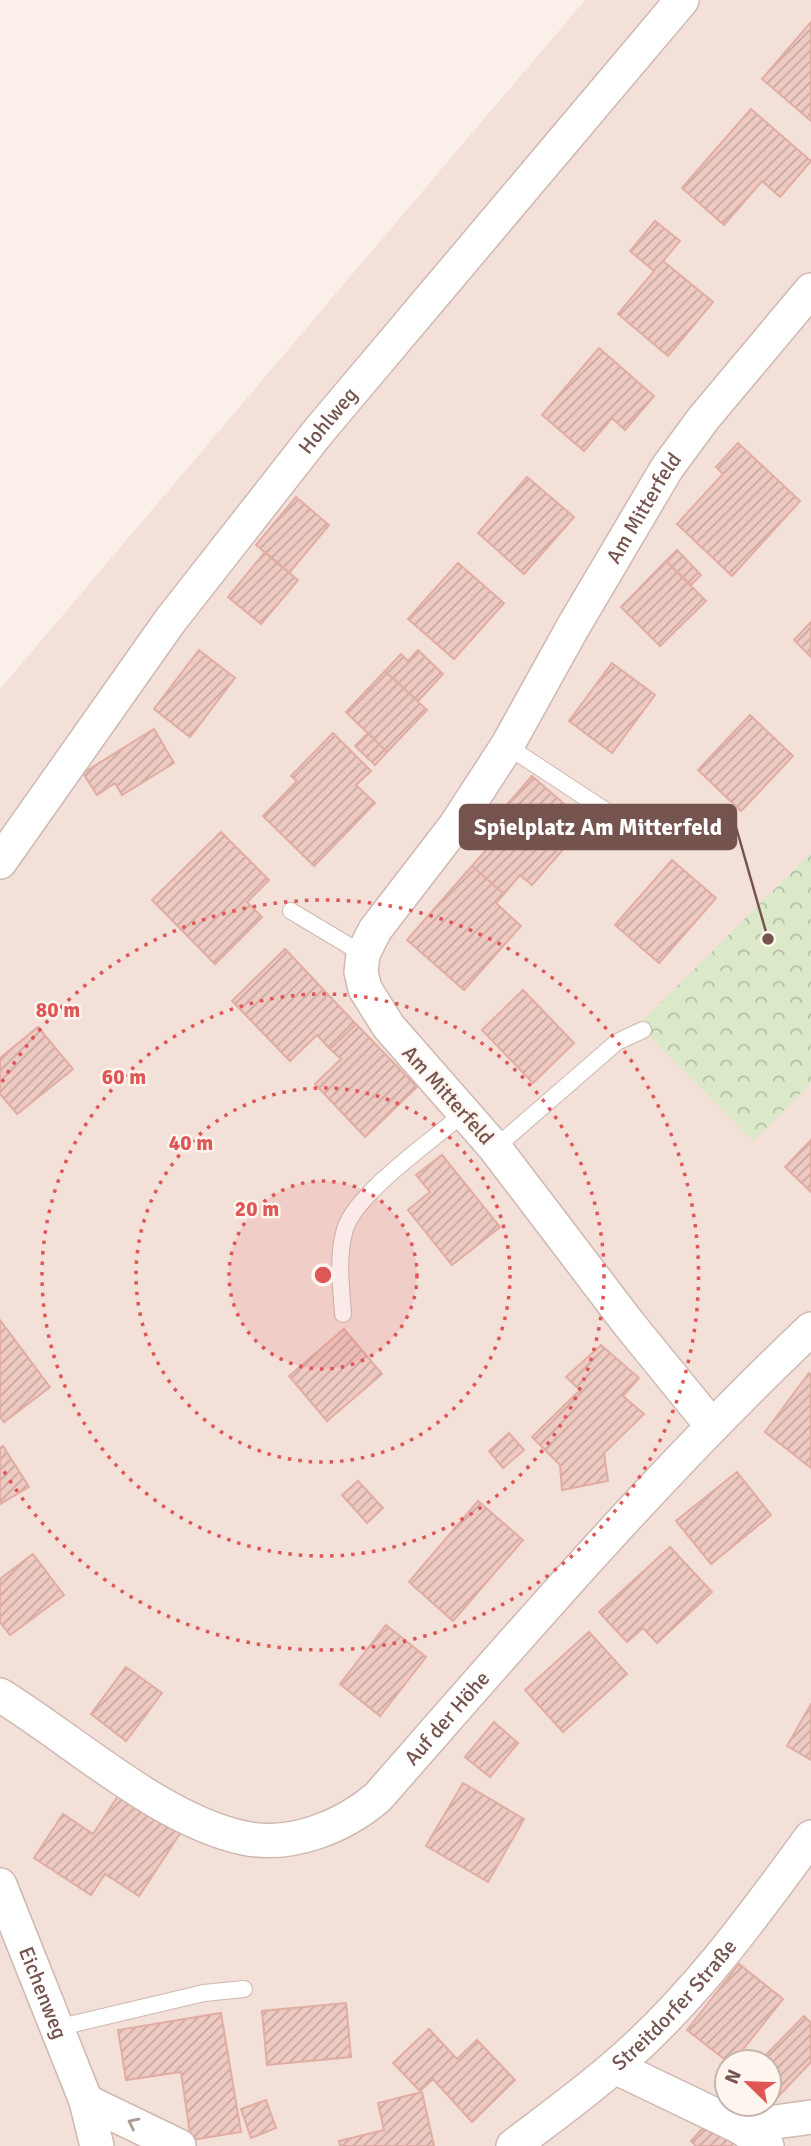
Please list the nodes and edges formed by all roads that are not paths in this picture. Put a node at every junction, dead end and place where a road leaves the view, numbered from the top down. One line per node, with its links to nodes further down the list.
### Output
1 (682, 0): 5 (street, Hohlweg)
2 (811, 290): 3 (street, Am Mitterfeld)
3 (508, 746): 4 (lane); 7 (street, Am Mitterfeld)
4 (635, 830)
5 (0, 862)
6 (291, 911): 7 (lane)
7 (363, 954): 9 (street, Am Mitterfeld)
8 (643, 1030): 10 (lane)
9 (464, 1113): 10 (street, Am Mitterfeld); 11 (lane)
10 (495, 1148): 13 (street, Am Mitterfeld)
11 (343, 1314)
12 (811, 1328): 13 (street, Auf der Höhe)
13 (712, 1426): 14 (street, Auf der Höhe)
14 (0, 1695)
15 (811, 1837): 19 (street, Streitdorfer Straße)
16 (0, 1885): 18 (street, Eichenweg)
17 (244, 1989): 18 (lane)
18 (56, 2028): 20 (street, Eichenweg)
19 (615, 2067): 22 (street); 25 (street, Streitdorfer Straße)
20 (86, 2101): 23 (street, Eichenweg); 24 (street, one-way to 20)
21 (811, 2117): 22 (street)
22 (740, 2127): 26 (street)
23 (97, 2146)
24 (179, 2146)
25 (513, 2146)
26 (767, 2146)

